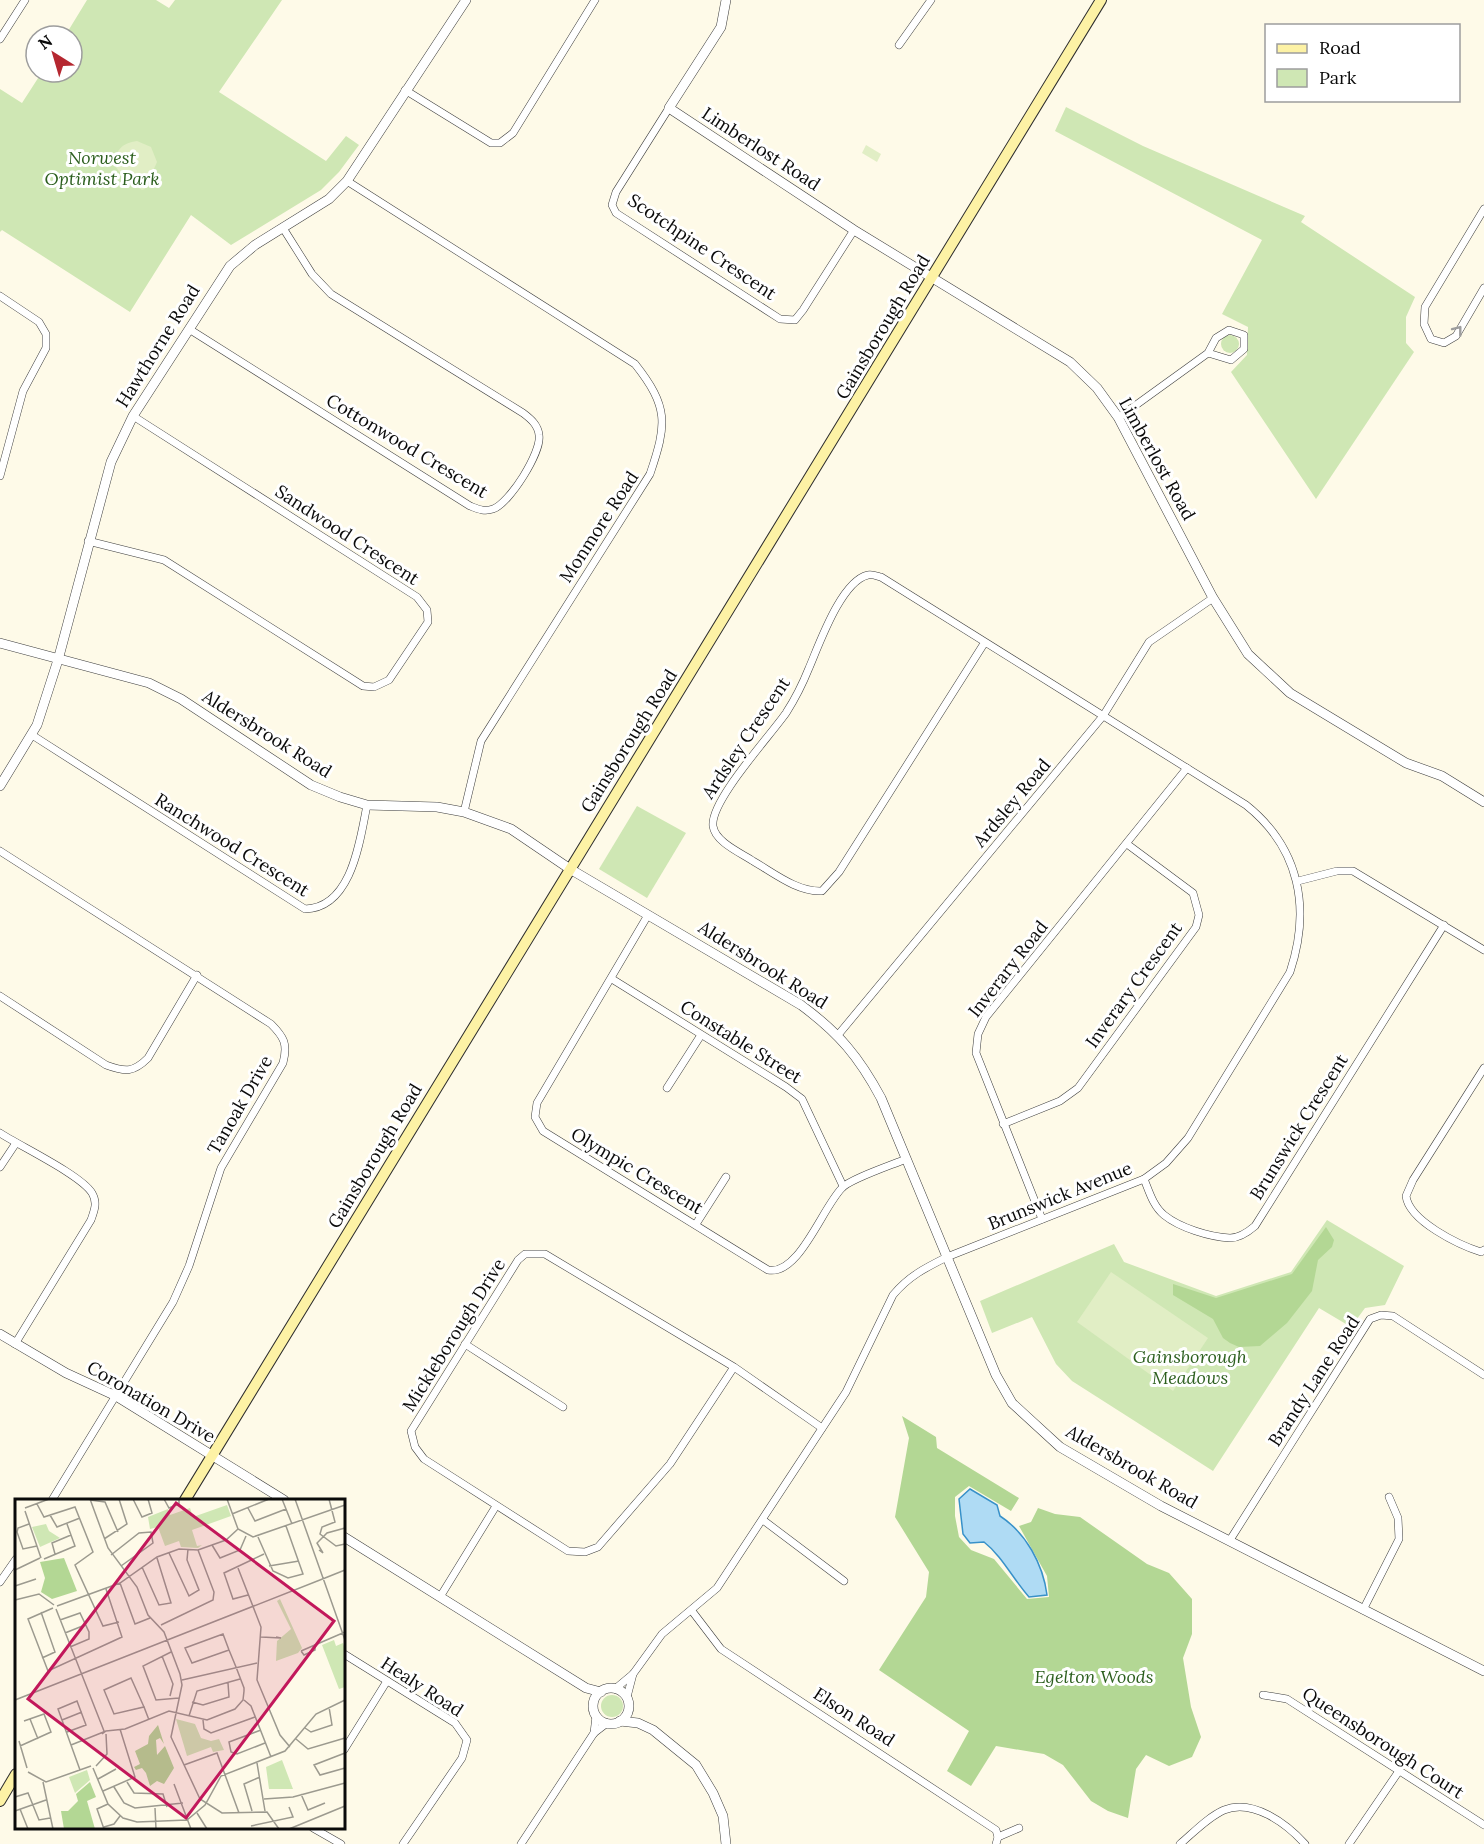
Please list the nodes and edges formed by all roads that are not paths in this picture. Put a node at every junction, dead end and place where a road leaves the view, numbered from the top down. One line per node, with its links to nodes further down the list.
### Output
1 (25, 0): 7 (street)
2 (466, 0): 9 (street, Hawthorne Road)
3 (595, 0): 9 (street)
4 (726, 0): 10 (street, Scotchpine Crescent)
5 (931, 0): 8 (street)
6 (1101, 0): 16 (main road, Gainsborough Road)
7 (0, 39)
8 (899, 45)
9 (405, 90): 11 (street, Hawthorne Road)
10 (669, 108): 15 (street, Limberlost Road); 15 (street, Scotchpine Crescent)
11 (347, 182): 14 (street, Hawthorne Road); 35 (street, Monmore Road)
12 (1484, 209): 13 (street)
13 (1480, 223): 17 (street, one-way to 17)
14 (283, 228): 19 (street, Hawthorne Road); 19 (street, Cottonwood Crescent)
15 (854, 230): 16 (street, Limberlost Road)
16 (933, 278): 22 (street, Limberlost Road); 38 (main road, Gainsborough Road)
17 (1484, 288)
18 (0, 296): 23 (street)
19 (189, 329): 21 (street, Hawthorne Road)
20 (1208, 353): 20 (street); 22 (street)
21 (133, 416): 24 (street, Hawthorne Road); 24 (street, Sandwood Crescent)
22 (1118, 418): 25 (street, Limberlost Road)
23 (0, 476)
24 (88, 541): 28 (street, Hawthorne Road)
25 (1213, 598): 29 (street, Ardsley Road); 33 (street, Limberlost Road)
26 (986, 642): 26 (street, Ardsley Crescent); 29 (street, Ardsley Crescent)
27 (0, 643): 28 (street, Aldersbrook Road)
28 (58, 660): 30 (street, Hawthorne Road); 34 (street, Aldersbrook Road)
29 (1103, 716): 31 (street, Brunswick Avenue); 47 (street, Ardsley Road)
30 (32, 735): 32 (street, Hawthorne Road); 34 (street, Ranchwood Crescent)
31 (1187, 768): 36 (street, Inverary Road); 39 (street, Brunswick Avenue)
32 (0, 786)
33 (1484, 802)
34 (367, 805): 35 (street, Aldersbrook Road)
35 (465, 812): 38 (street, Aldersbrook Road)
36 (1126, 844): 50 (street, Inverary Road); 50 (street, Inverary Crescent)
37 (0, 851): 43 (street, Tanoak Drive)
38 (570, 869): 40 (street, Aldersbrook Road); 70 (main road, Gainsborough Road)
39 (1298, 881): 41 (street); 56 (street, Brunswick Avenue)
40 (648, 915): 44 (street, Olympic Crescent); 47 (street, Aldersbrook Road)
41 (1444, 925): 42 (street); 56 (street, Brunswick Crescent)
42 (1484, 950)
43 (197, 975): 45 (street); 67 (street, Tanoak Drive)
44 (612, 979): 46 (street, Constable Street); 59 (street, Olympic Crescent)
45 (0, 996)
46 (701, 1035): 49 (street); 57 (street, Constable Street)
47 (838, 1035): 53 (street, Aldersbrook Road)
48 (1484, 1068): 60 (street)
49 (667, 1088)
50 (1003, 1124): 58 (street, Inverary Road)
51 (0, 1133): 52 (street)
52 (16, 1143): 54 (street); 63 (street)
53 (906, 1159): 57 (street); 61 (street, Aldersbrook Road)
54 (0, 1167)
55 (726, 1177): 59 (street)
56 (1144, 1179): 58 (street, Brunswick Avenue)
57 (843, 1186): 59 (street, Olympic Crescent)
58 (1042, 1219): 61 (street, Brunswick Avenue)
59 (696, 1224)
60 (1484, 1250)
61 (947, 1257): 69 (street, Brunswick Avenue); 78 (street, Aldersbrook Road)
62 (0, 1334): 63 (street, Coronation Drive)
63 (15, 1344): 67 (street, Coronation Drive)
64 (465, 1344): 65 (street, Mickleborough Drive); 68 (street); 75 (street, Mickleborough Drive)
65 (734, 1368): 69 (street, Mickleborough Drive); 75 (street, Mickleborough Drive)
66 (1484, 1376): 78 (street, Brandy Lane Road)
67 (116, 1396): 70 (street, Coronation Drive); 72 (street)
68 (563, 1407)
69 (822, 1428): 76 (street, Brunswick Avenue)
70 (212, 1456): 73 (main road, Gainsborough Road); 74 (street, Coronation Drive)
71 (1389, 1497): 83 (street)
72 (53, 1499)
73 (186, 1499)
74 (282, 1499)
75 (496, 1506): 82 (street)
76 (763, 1520): 80 (street); 84 (street, Brunswick Avenue)
77 (345, 1538): 82 (street)
78 (1230, 1540): 83 (street, Aldersbrook Road)
79 (15, 1560): 81 (street)
80 (843, 1581)
81 (0, 1582)
82 (440, 1597): 89 (street)
83 (1363, 1610): 86 (street, Aldersbrook Road)
84 (692, 1611): 87 (street, Brunswick Avenue); 107 (street, Elson Road)
85 (345, 1655): 88 (street, Healy Road)
86 (1484, 1671)
87 (633, 1674): 90 (street, Brunswick Avenue); 93 (street, Brunswick Avenue)
88 (387, 1681): 100 (street); 109 (street, Healy Road)
89 (586, 1688): 91 (street); 94 (street)
90 (615, 1689): 91 (street); 93 (street)
91 (601, 1692): 94 (street)
92 (1263, 1695): 101 (street, Queensborough Court)
93 (628, 1702): 96 (street); 98 (street)
94 (594, 1703): 95 (street)
95 (596, 1716): 97 (street); 99 (street)
96 (620, 1721): 97 (street); 98 (street)
97 (607, 1723): 99 (street)
98 (638, 1723): 111 (street)
99 (594, 1733): 110 (street)
100 (345, 1748)
101 (1399, 1771): 104 (street, Queensborough Court); 114 (street)
102 (15, 1776): 103 (main road)
103 (0, 1801)
104 (1484, 1825)
105 (1019, 1828): 107 (street)
106 (316, 1829): 108 (street)
107 (997, 1841)
108 (341, 1844)
109 (403, 1844)
110 (521, 1844)
111 (726, 1844)
112 (1180, 1844): 113 (street)
113 (1305, 1844)
114 (1349, 1844)

